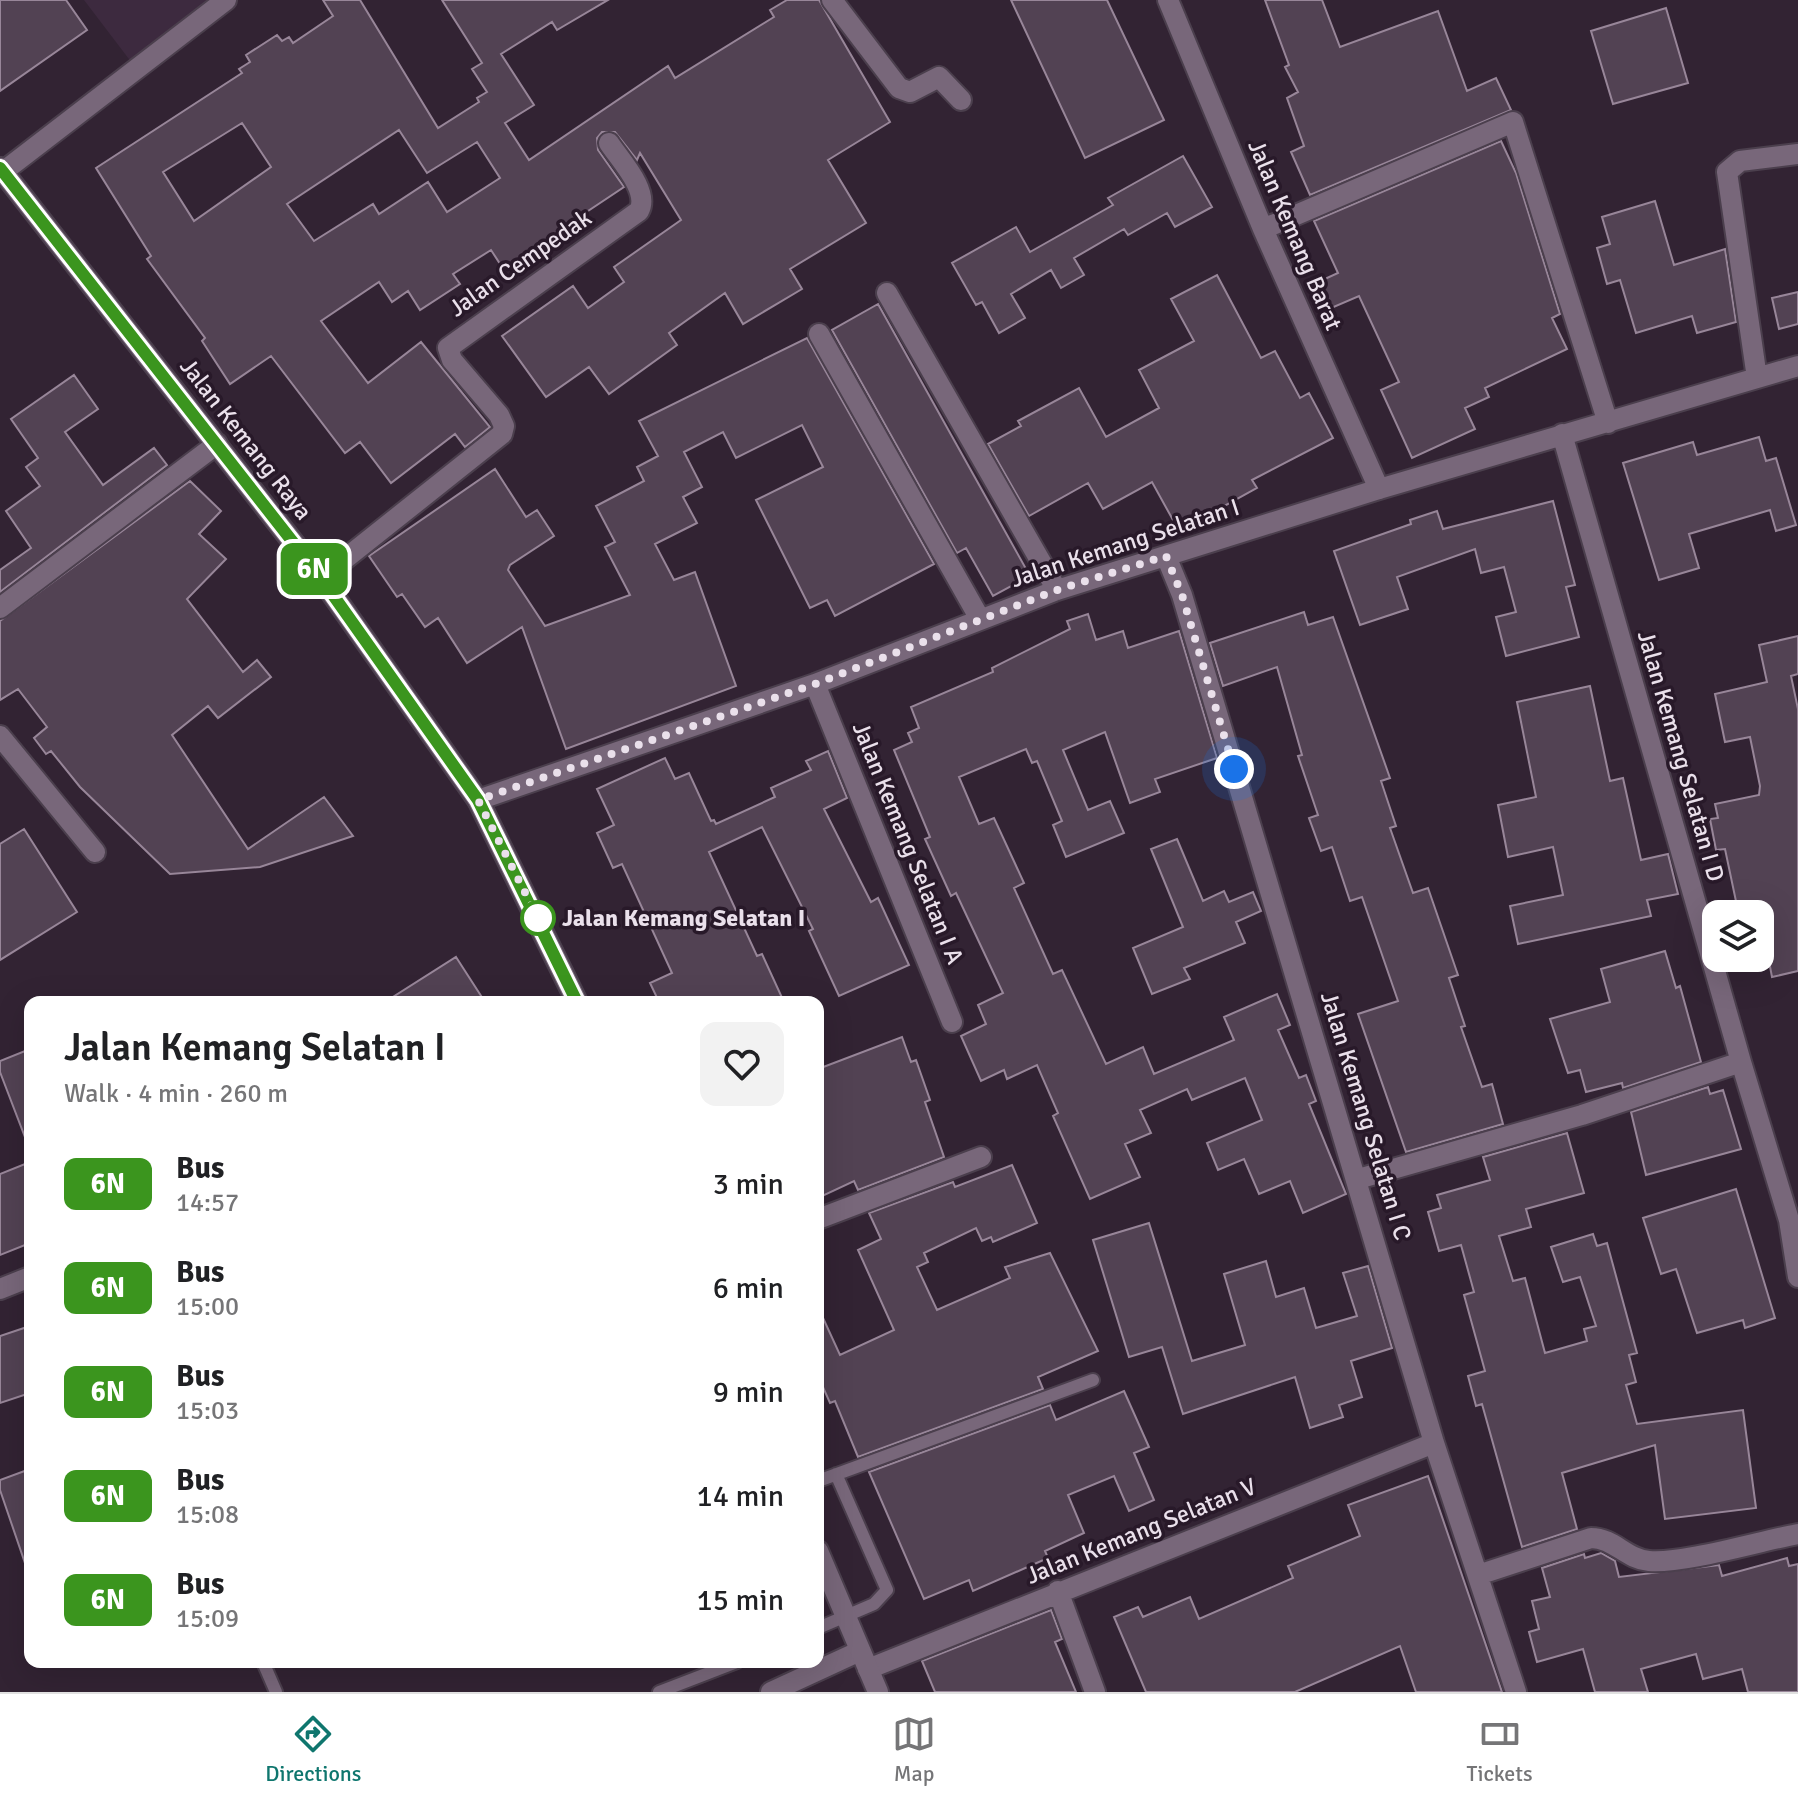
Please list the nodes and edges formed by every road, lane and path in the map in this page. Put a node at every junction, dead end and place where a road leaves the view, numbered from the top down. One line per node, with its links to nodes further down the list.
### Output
1 (226, 0): 7 (street)
2 (832, 0): 4 (street)
3 (1168, 0): 8 (street, Jalan Kemang Barat)
4 (961, 100)
5 (609, 143): 18 (street, Jalan Cempedak)
6 (1798, 154): 12 (street)
7 (1, 171): 15 (street, Jalan Kemang Raya)
8 (1263, 229): 13 (street); 16 (street, Jalan Kemang Barat)
9 (887, 293): 19 (street)
10 (819, 334): 21 (street)
11 (1798, 366): 12 (street, Jalan Kemang Selatan I)
12 (1757, 378): 13 (street, Jalan Kemang Selatan I)
13 (1608, 423): 14 (street, Jalan Kemang Selatan I)
14 (1562, 434): 16 (street, Jalan Kemang Selatan I); 28 (street, Jalan Kemang Selatan I D)
15 (217, 444): 18 (street, Jalan Kemang Raya); 20 (street)
16 (1379, 489): 17 (street, Jalan Kemang Selatan I)
17 (1166, 556): 19 (street, Jalan Kemang Selatan I); 30 (street, Jalan Kemang Selatan I C)
18 (321, 578): 24 (street, Jalan Kemang Raya)
19 (1057, 590): 21 (street, Jalan Kemang Selatan I)
20 (0, 608)
21 (980, 619): 22 (street, Jalan Kemang Selatan I)
22 (815, 684): 24 (street, Jalan Kemang Selatan I); 27 (street, Jalan Kemang Selatan I A)
23 (0, 736): 25 (street)
24 (478, 800): 26 (street, Jalan Kemang Raya)
25 (95, 852)
26 (574, 996)
27 (952, 1022)
28 (1741, 1062): 30 (street); 32 (street, Jalan Kemang Selatan I D)
29 (981, 1157): 31 (street)
30 (1358, 1179): 36 (street, Jalan Kemang Selatan I C)
31 (824, 1217)
32 (1798, 1277)
33 (24, 1279): 34 (street)
34 (0, 1289)
35 (1093, 1380): 37 (lane)
36 (1434, 1443): 41 (street, Jalan Kemang Selatan I C); 42 (street, Jalan Kemang Selatan V)
37 (836, 1474): 38 (lane); 43 (lane)
38 (824, 1479)
39 (1798, 1534): 41 (street)
40 (824, 1566): 43 (street)
41 (1478, 1575): 53 (street, Jalan Kemang Selatan I C)
42 (1058, 1591): 45 (street, Jalan Kemang Selatan V); 52 (street)
43 (844, 1617): 44 (lane); 45 (street)
44 (824, 1625)
45 (864, 1660): 50 (street, Jalan Kemang Selatan V); 51 (street)
46 (266, 1668): 48 (lane)
47 (721, 1668): 49 (lane)
48 (276, 1692)
49 (659, 1692)
50 (771, 1692)
51 (878, 1692)
52 (1095, 1692)
53 (1516, 1692)

